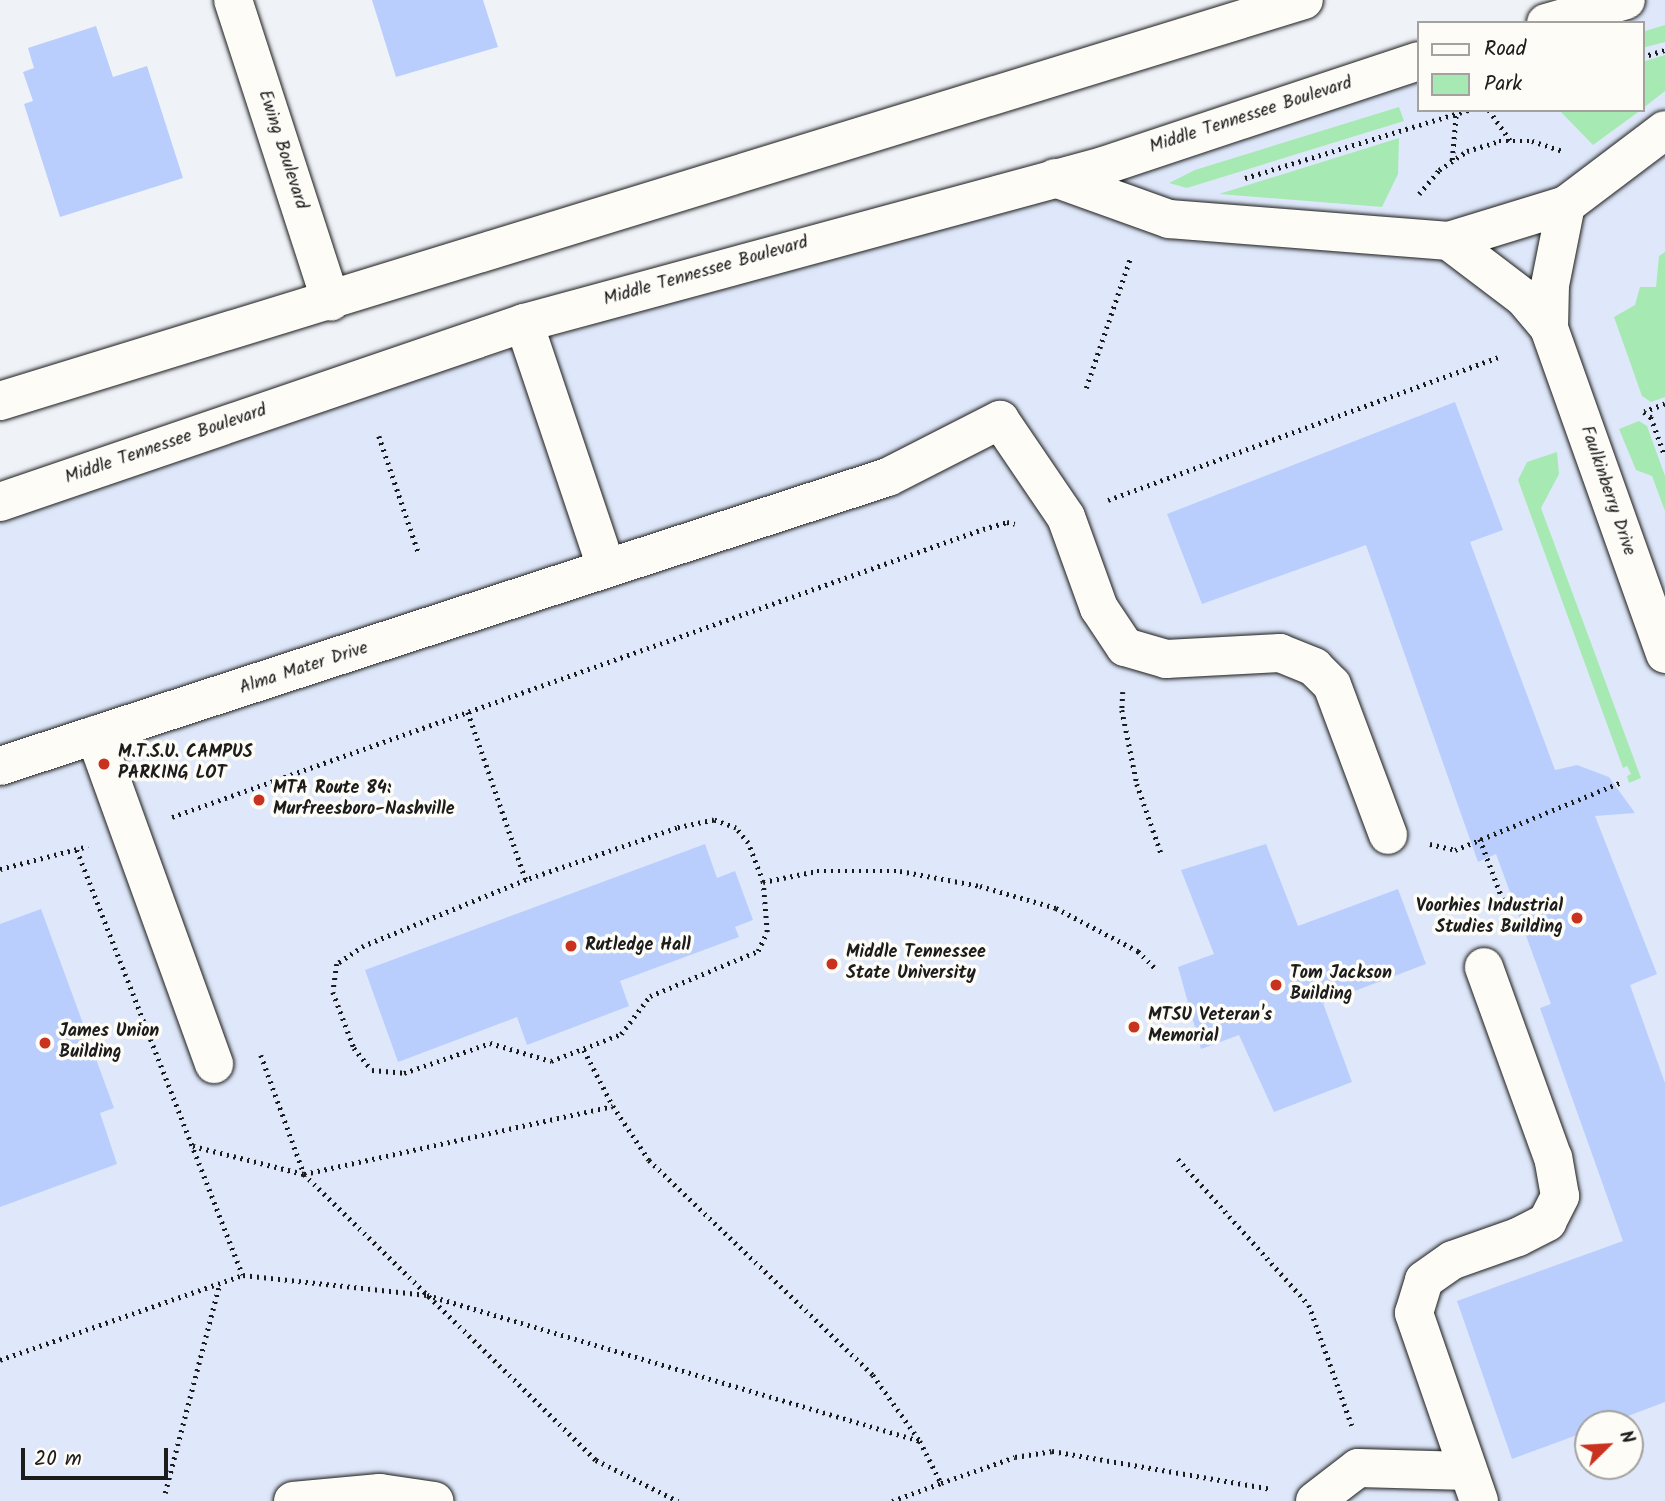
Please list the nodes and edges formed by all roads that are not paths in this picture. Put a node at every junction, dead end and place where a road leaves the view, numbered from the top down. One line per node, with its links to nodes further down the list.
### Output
1 (233, 0): 10 (main road, Ewing Boulevard)
2 (1304, 0): 10 (main road)
3 (1626, 0): 4 (main road)
4 (1553, 21)
5 (1416, 62): 7 (main road, Middle Tennessee Boulevard)
6 (1665, 130): 8 (main road)
7 (1055, 178): 9 (main road); 11 (main road, Middle Tennessee Boulevard)
8 (1566, 205): 9 (main road); 12 (main road)
9 (1449, 241): 12 (main road)
10 (331, 301): 13 (main road)
11 (524, 323): 14 (main road, Middle Tennessee Boulevard); 15 (main road)
12 (1549, 328): 16 (main road, Faulkinberry Drive)
13 (0, 401)
14 (0, 502)
15 (606, 566): 17 (main road, Alma Mater Drive); 19 (main road, Alma Mater Drive)
16 (1665, 654)
17 (95, 735): 18 (main road, Alma Mater Drive); 21 (main road)
18 (0, 766)
19 (1388, 835)
20 (1484, 967): 22 (main road)
21 (214, 1064)
22 (1473, 1486): 23 (main road)
23 (1300, 1496)
24 (293, 1501): 25 (main road)
25 (435, 1501)

